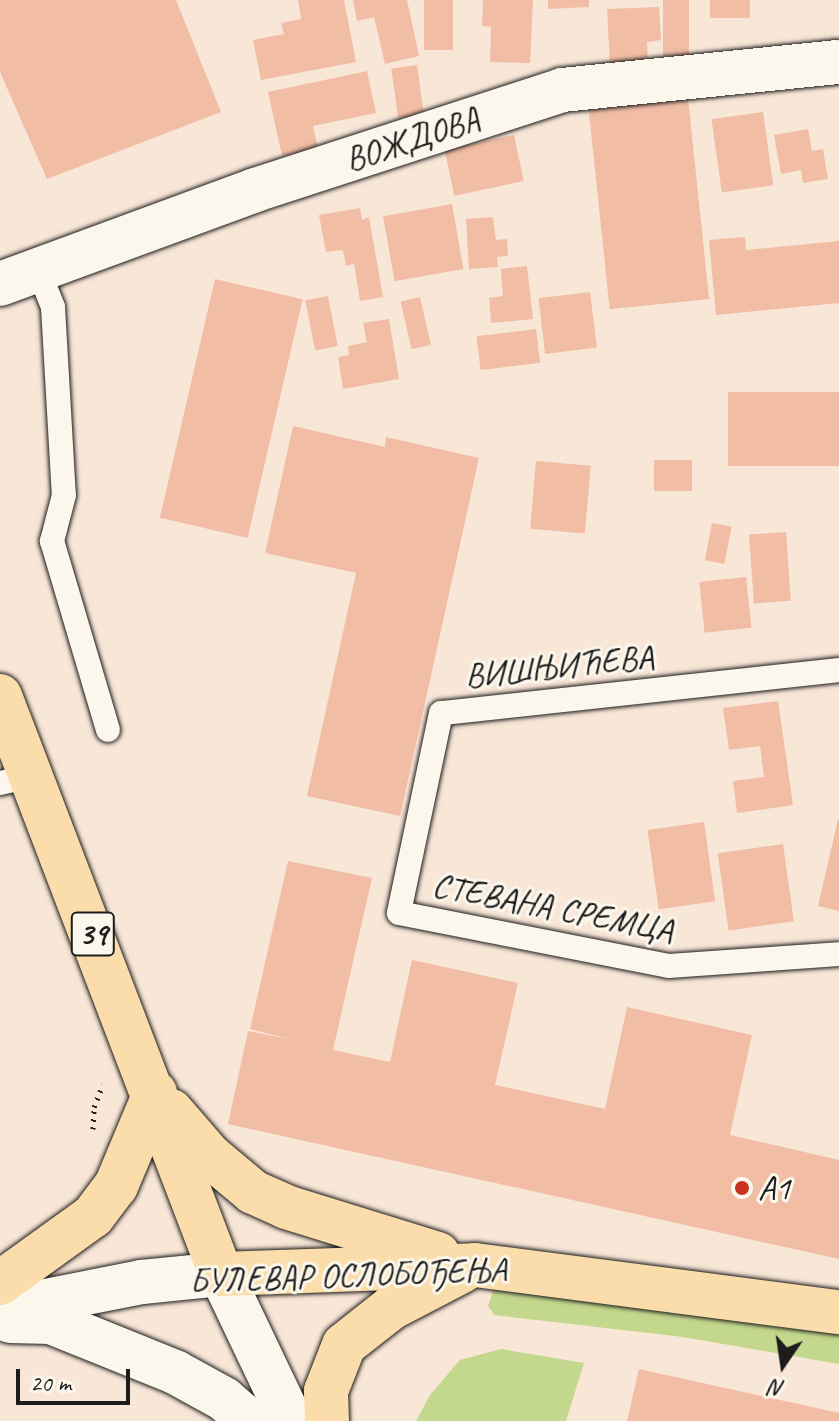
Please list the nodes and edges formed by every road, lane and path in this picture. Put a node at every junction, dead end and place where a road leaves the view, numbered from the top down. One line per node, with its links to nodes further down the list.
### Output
1 (839, 62): 2 (street, ВОЖДОВА)
2 (19, 277): 5 (lane)
3 (839, 670): 7 (lane, ВИШЊИЋЕВА)
4 (0, 696): 6 (main road, 39)
5 (108, 730)
6 (15, 779): 9 (main road, 39)
7 (399, 913): 8 (lane, СТЕВАНА СРЕМЦА)
8 (839, 954)
9 (129, 1025): 10 (main road, 39); 11 (path)
10 (155, 1093): 12 (main road); 13 (main road, 39); 14 (main road)
11 (93, 1135)
12 (475, 1265): 13 (main road, БУЛЕВАР ОСЛОБОЂЕЊА); 16 (main road, БУЛЕВАР ОСЛОБОЂЕЊА); 20 (main road)
13 (221, 1274): 15 (street, БУЛЕВАР ОСЛОБОЂЕЊА); 19 (street)
14 (0, 1283)
15 (0, 1310)
16 (839, 1312)
17 (0, 1321): 18 (street)
18 (249, 1421)
19 (291, 1421)
20 (327, 1421)

